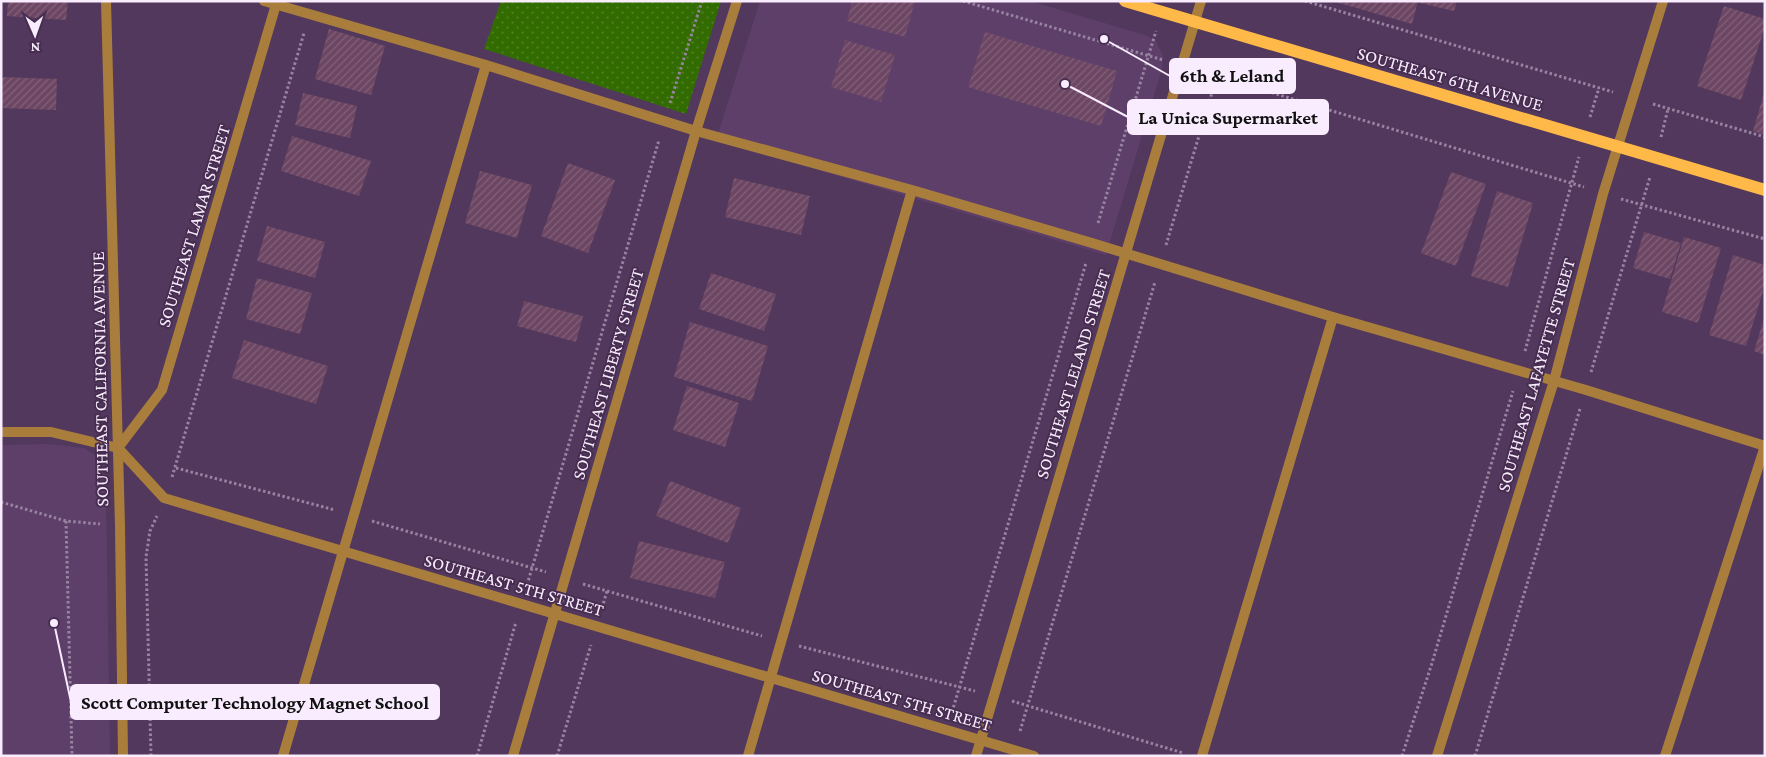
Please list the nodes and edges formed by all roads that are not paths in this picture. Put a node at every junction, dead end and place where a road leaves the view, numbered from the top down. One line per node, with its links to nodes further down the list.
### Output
1 (106, 1): 18 (street, SOUTHEAST CALIFORNIA AVENUE)
2 (264, 1): 7 (street)
3 (737, 1): 10 (street, SOUTHEAST LIBERTY STREET)
4 (1125, 1): 8 (main road, SOUTHEAST 6TH AVENUE)
5 (1201, 1): 8 (street, SOUTHEAST LELAND STREET)
6 (1663, 1): 11 (street, SOUTHEAST LAFAYETTE STREET)
7 (277, 3): 9 (street); 18 (street, SOUTHEAST LAMAR STREET)
8 (1195, 22): 11 (main road, SOUTHEAST 6TH AVENUE); 14 (street, SOUTHEAST LELAND STREET)
9 (486, 65): 10 (street); 19 (street)
10 (696, 131): 12 (street); 20 (street, SOUTHEAST LIBERTY STREET)
11 (1617, 147): 13 (main road, SOUTHEAST 6TH AVENUE); 16 (street, SOUTHEAST LAFAYETTE STREET)
12 (912, 190): 14 (street); 21 (street)
13 (1765, 190)
14 (1125, 254): 15 (street); 22 (street, SOUTHEAST LELAND STREET)
15 (1332, 318): 16 (street); 29 (street)
16 (1554, 381): 30 (street, SOUTHEAST LAFAYETTE STREET); 31 (street)
17 (1, 432): 18 (street)
18 (118, 448): 19 (street, SOUTHEAST 5TH STREET); 23 (street, SOUTHEAST CALIFORNIA AVENUE)
19 (344, 552): 20 (street, SOUTHEAST 5TH STREET); 24 (street)
20 (555, 614): 21 (street, SOUTHEAST 5TH STREET); 25 (street, SOUTHEAST LIBERTY STREET)
21 (771, 678): 22 (street, SOUTHEAST 5TH STREET); 26 (street)
22 (980, 740): 27 (street, SOUTHEAST LELAND STREET); 28 (street, SOUTHEAST 5TH STREET)
23 (123, 756)
24 (283, 756)
25 (513, 756)
26 (748, 756)
27 (976, 756)
28 (1034, 756)
29 (1202, 756)
30 (1437, 756)
31 (1665, 756)

